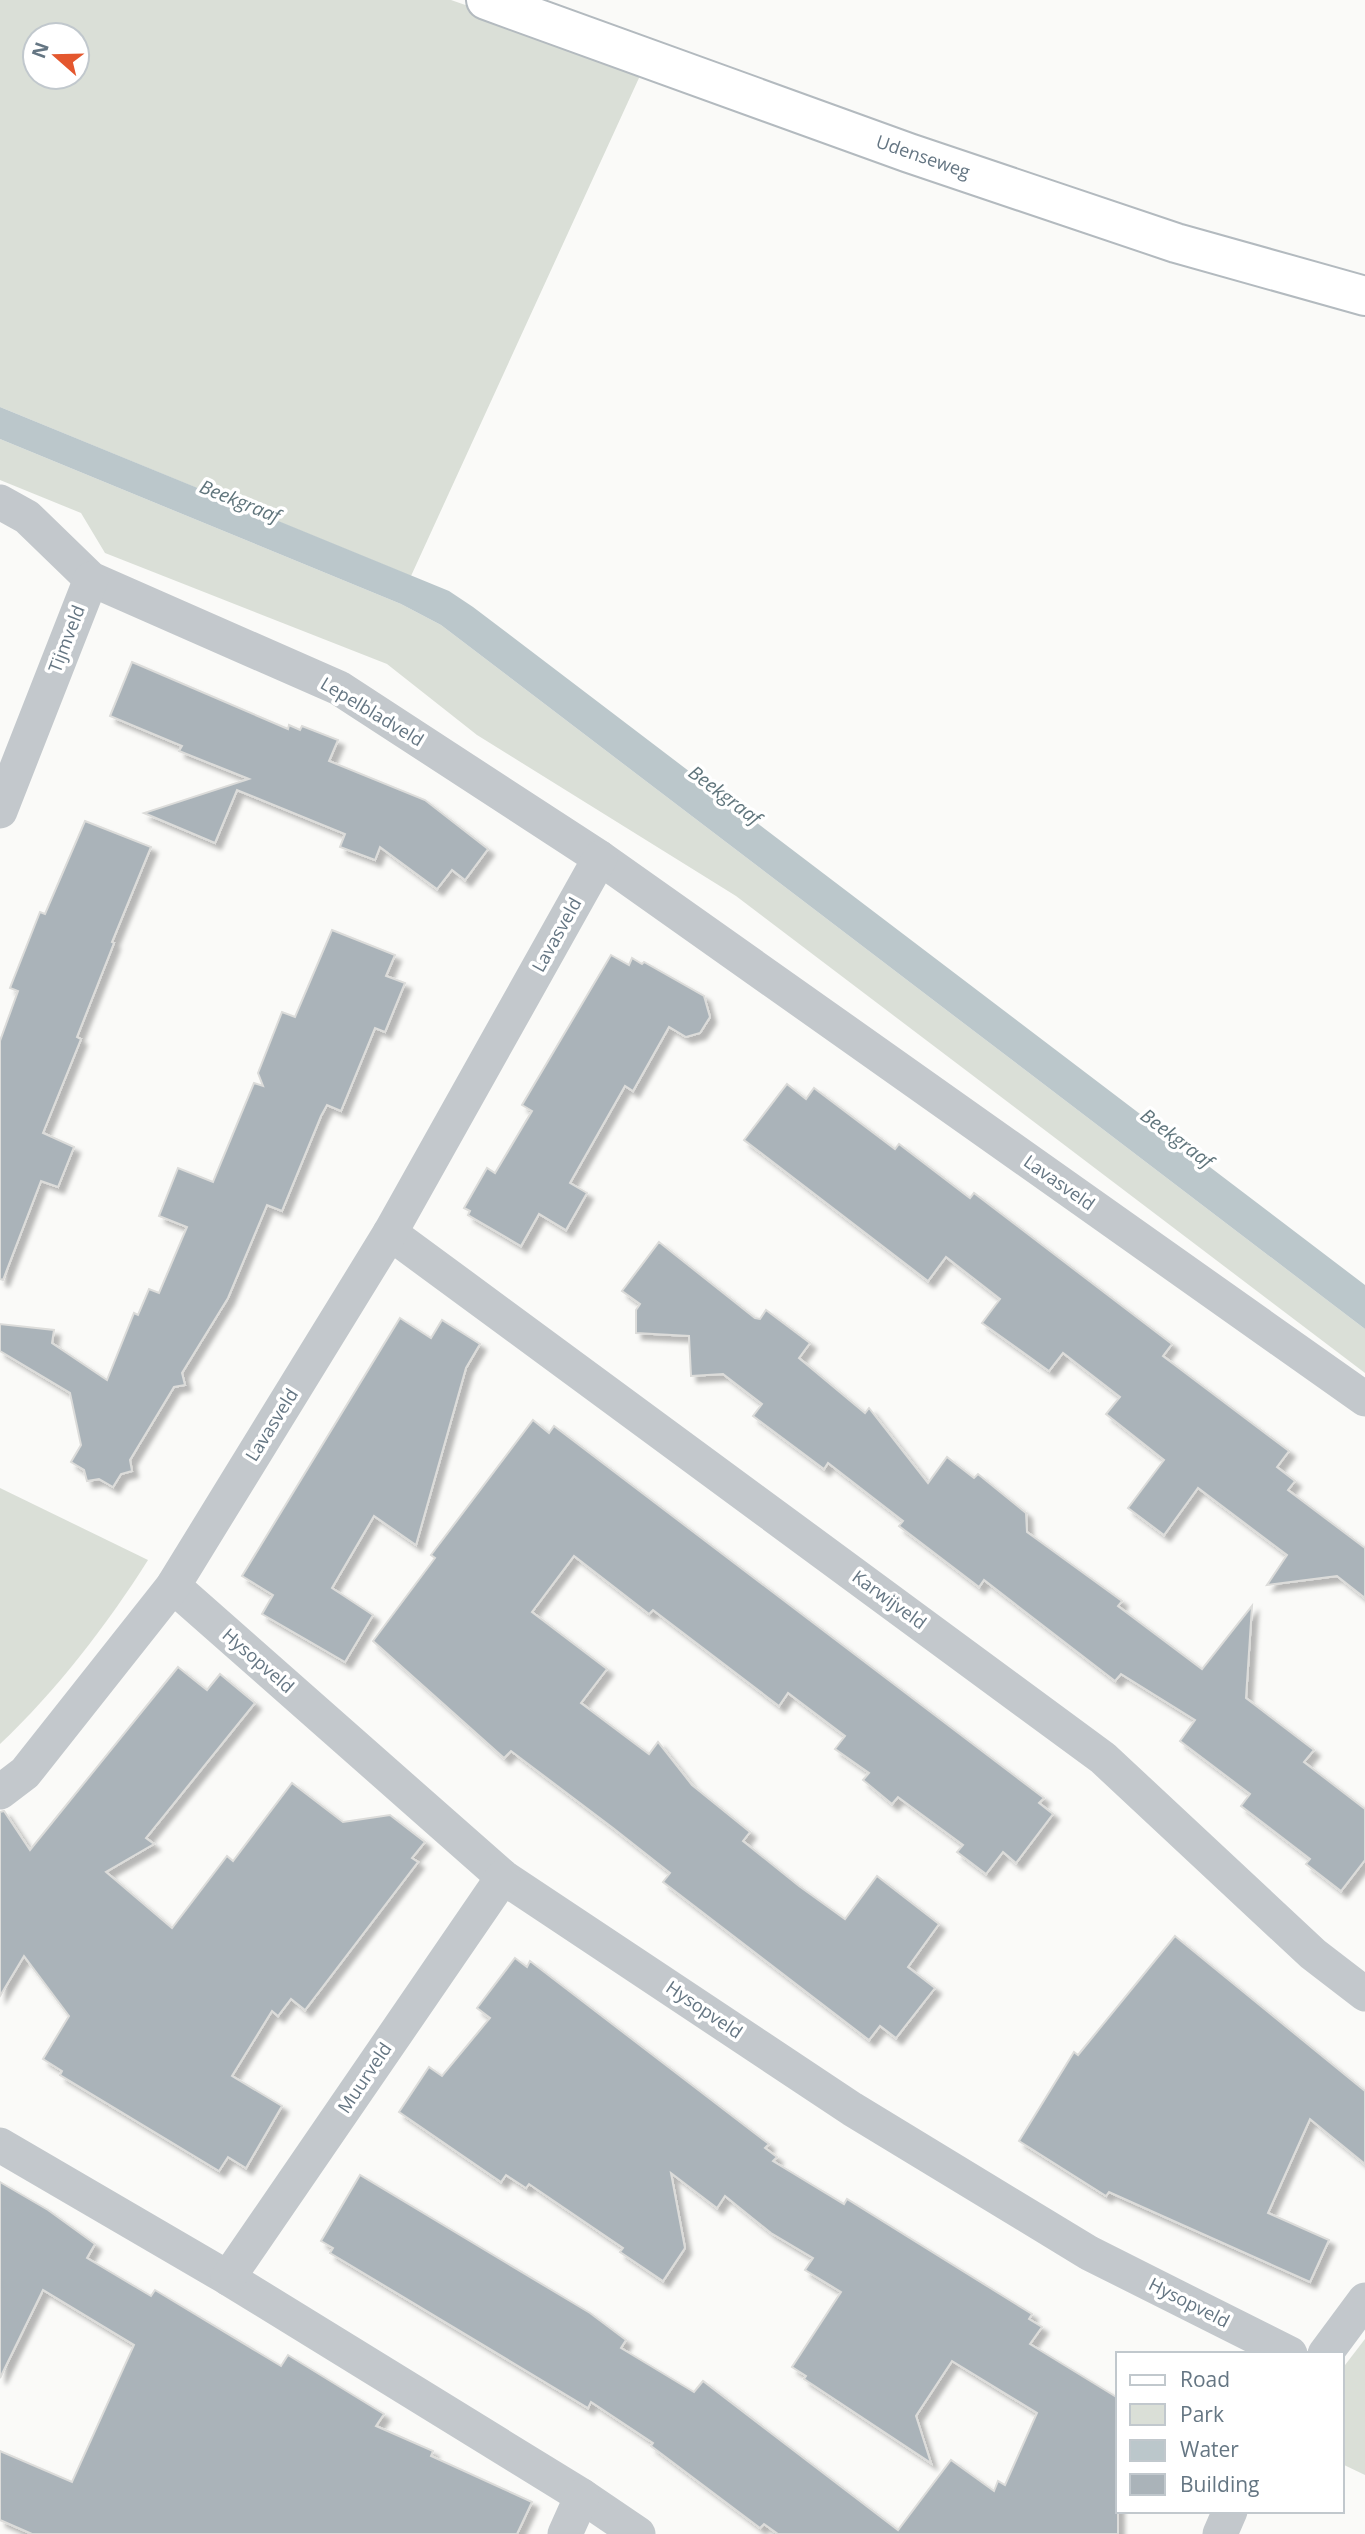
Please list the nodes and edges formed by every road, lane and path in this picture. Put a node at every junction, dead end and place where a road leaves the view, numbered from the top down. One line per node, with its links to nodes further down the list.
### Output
1 (486, 0): 2 (main road, Udenseweg)
2 (1365, 296)
3 (0, 502): 4 (street)
4 (91, 579): 5 (street, Tijmveld); 6 (street, Lepelbladveld)
5 (0, 811)
6 (600, 858): 7 (street, Lavasveld); 8 (street, Lavasveld)
7 (390, 1233): 9 (street, Lavasveld); 12 (street, Karwijveld)
8 (1365, 1399)
9 (173, 1586): 10 (street, Lavasveld); 11 (street, Hysopveld)
10 (0, 1792)
11 (503, 1877): 14 (street, Muurveld); 16 (street, Hysopveld)
12 (1365, 1994)
13 (0, 2145): 14 (street)
14 (228, 2278): 18 (street)
15 (1365, 2300): 17 (street)
16 (1286, 2352)
17 (1326, 2352)
18 (582, 2496): 20 (street); 21 (street)
19 (1229, 2513): 22 (street)
20 (565, 2534)
21 (638, 2534)
22 (1220, 2534)

